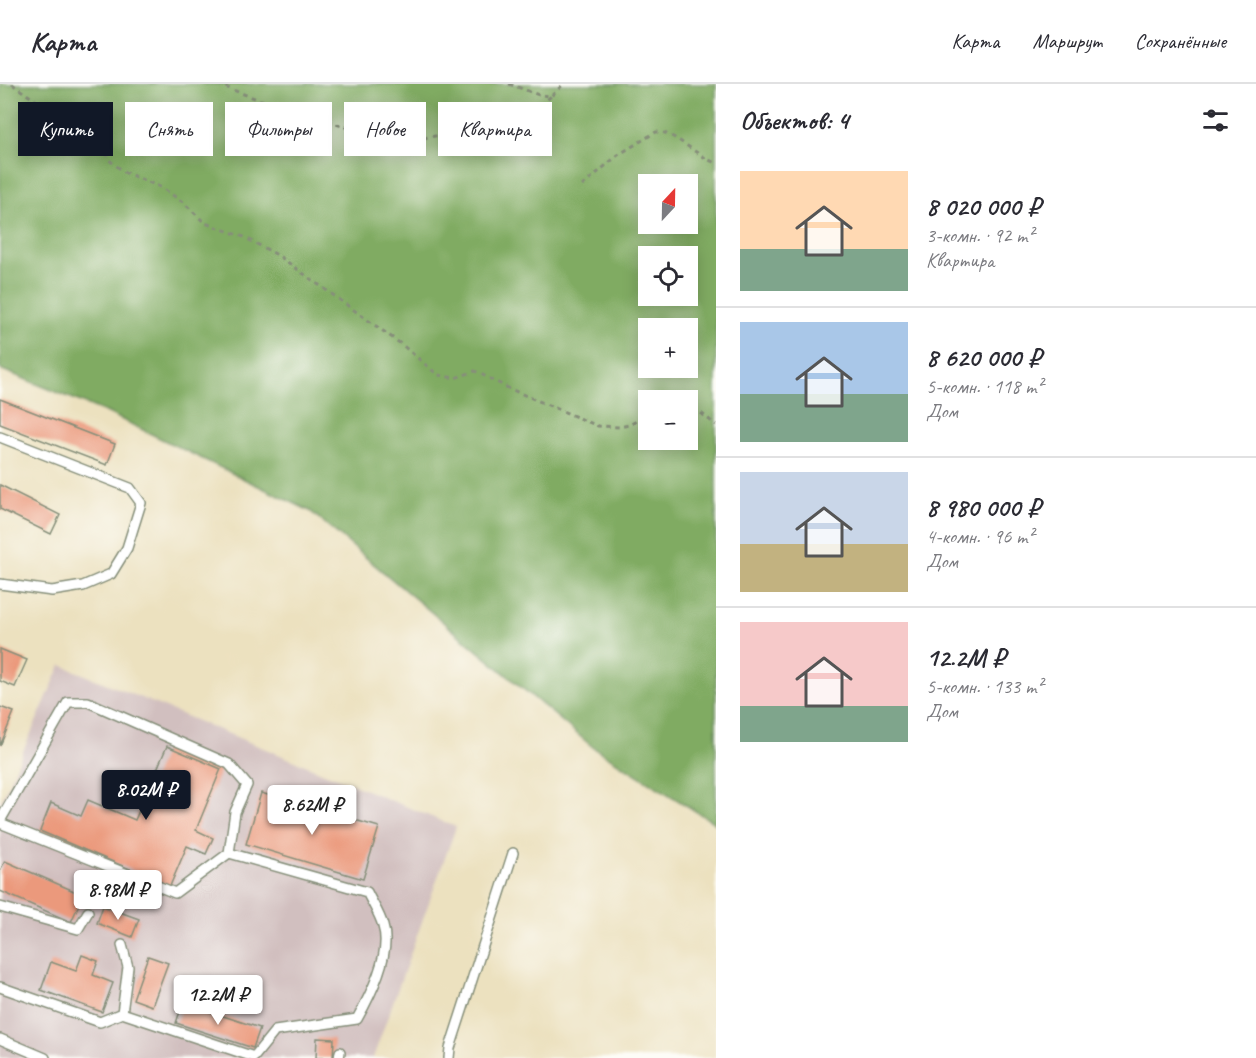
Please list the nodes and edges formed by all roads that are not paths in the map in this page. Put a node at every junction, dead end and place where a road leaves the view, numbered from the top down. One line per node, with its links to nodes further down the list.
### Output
1 (0, 437): 2 (lane)
2 (0, 584)
3 (0, 822): 4 (lane); 4 (lane)
4 (229, 853): 13 (lane)
5 (513, 853): 14 (lane)
6 (0, 907): 7 (lane)
7 (88, 912)
8 (122, 945): 10 (lane)
9 (0, 987): 10 (lane)
10 (122, 1013): 13 (lane)
11 (0, 1040): 12 (lane)
12 (45, 1058)
13 (254, 1058)
14 (448, 1058)

